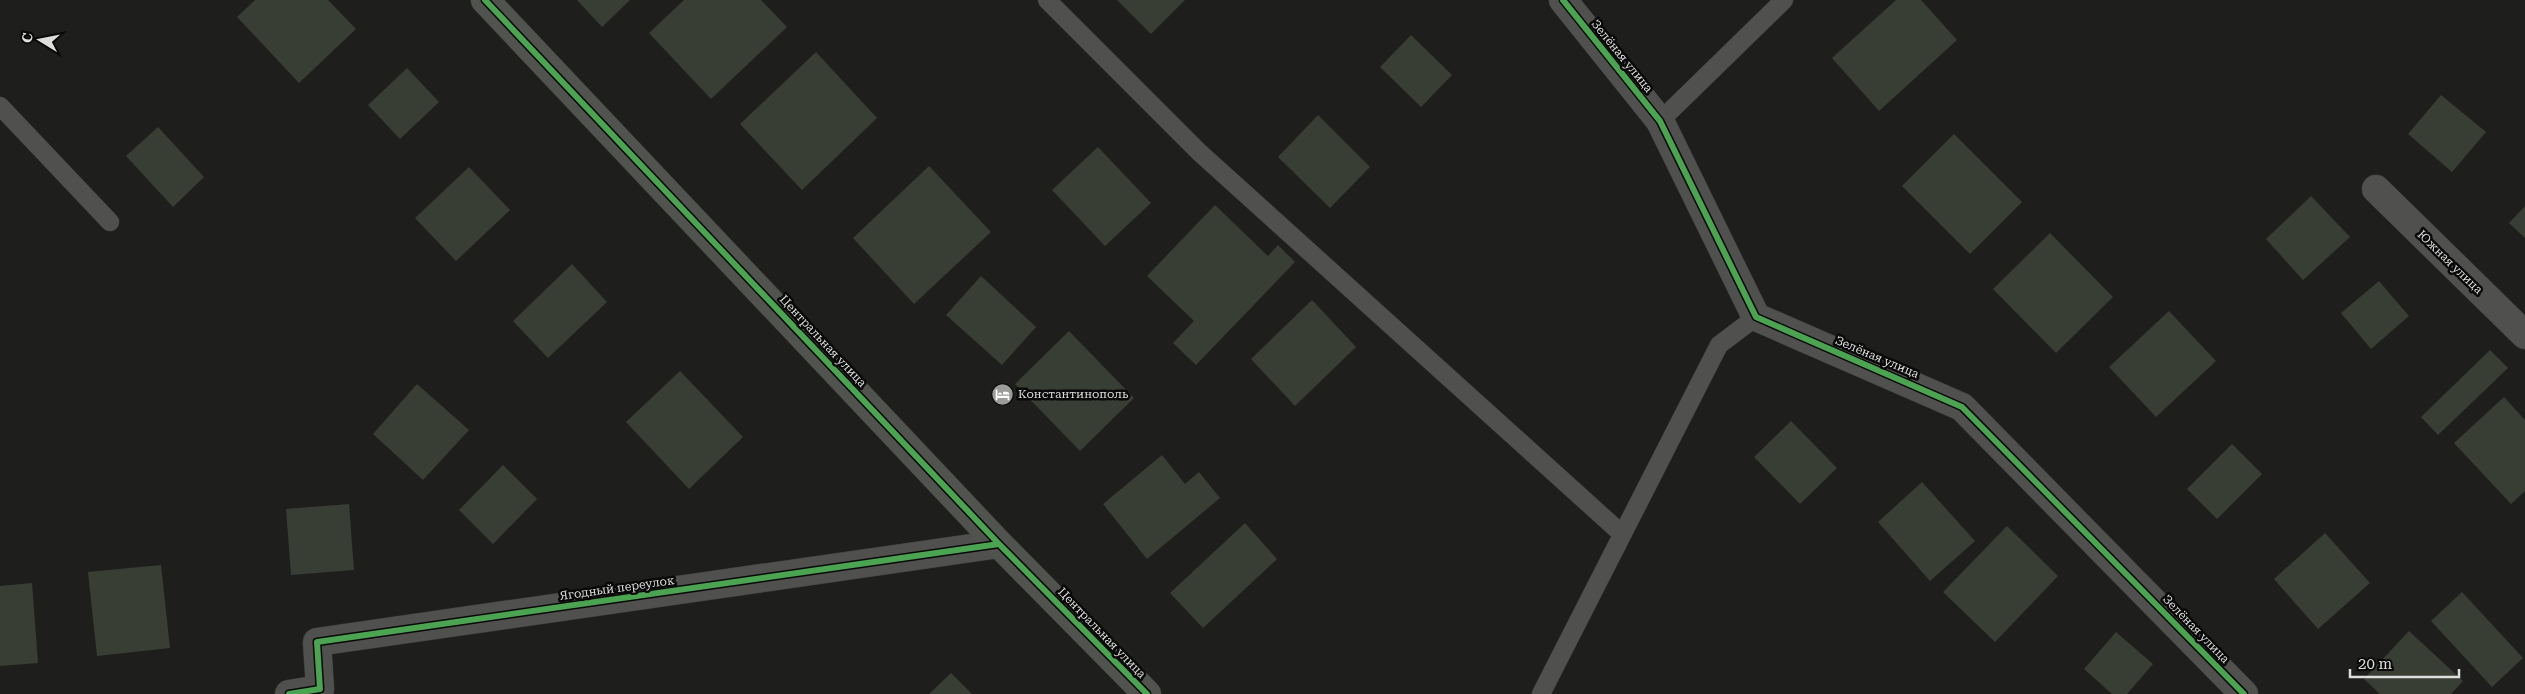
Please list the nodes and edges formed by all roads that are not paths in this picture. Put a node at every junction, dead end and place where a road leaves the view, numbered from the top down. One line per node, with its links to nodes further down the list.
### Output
1 (485, 0): 12 (street, Центральная улица)
2 (1047, 0): 11 (lane)
3 (1562, 0): 6 (street, Зелёная улица)
4 (1784, 0): 6 (lane)
5 (0, 106): 8 (lane)
6 (1660, 121): 9 (street, Зелёная улица)
7 (2376, 189): 10 (street, Южная улица)
8 (110, 222)
9 (1756, 318): 11 (lane); 17 (street, Зелёная улица)
10 (2525, 335)
11 (1622, 534): 16 (lane)
12 (999, 544): 13 (street, Ягодный переулок); 15 (street, Центральная улица)
13 (321, 692): 14 (street, Ягодный переулок)
14 (289, 694)
15 (1147, 694)
16 (1540, 694)
17 (2244, 694)

